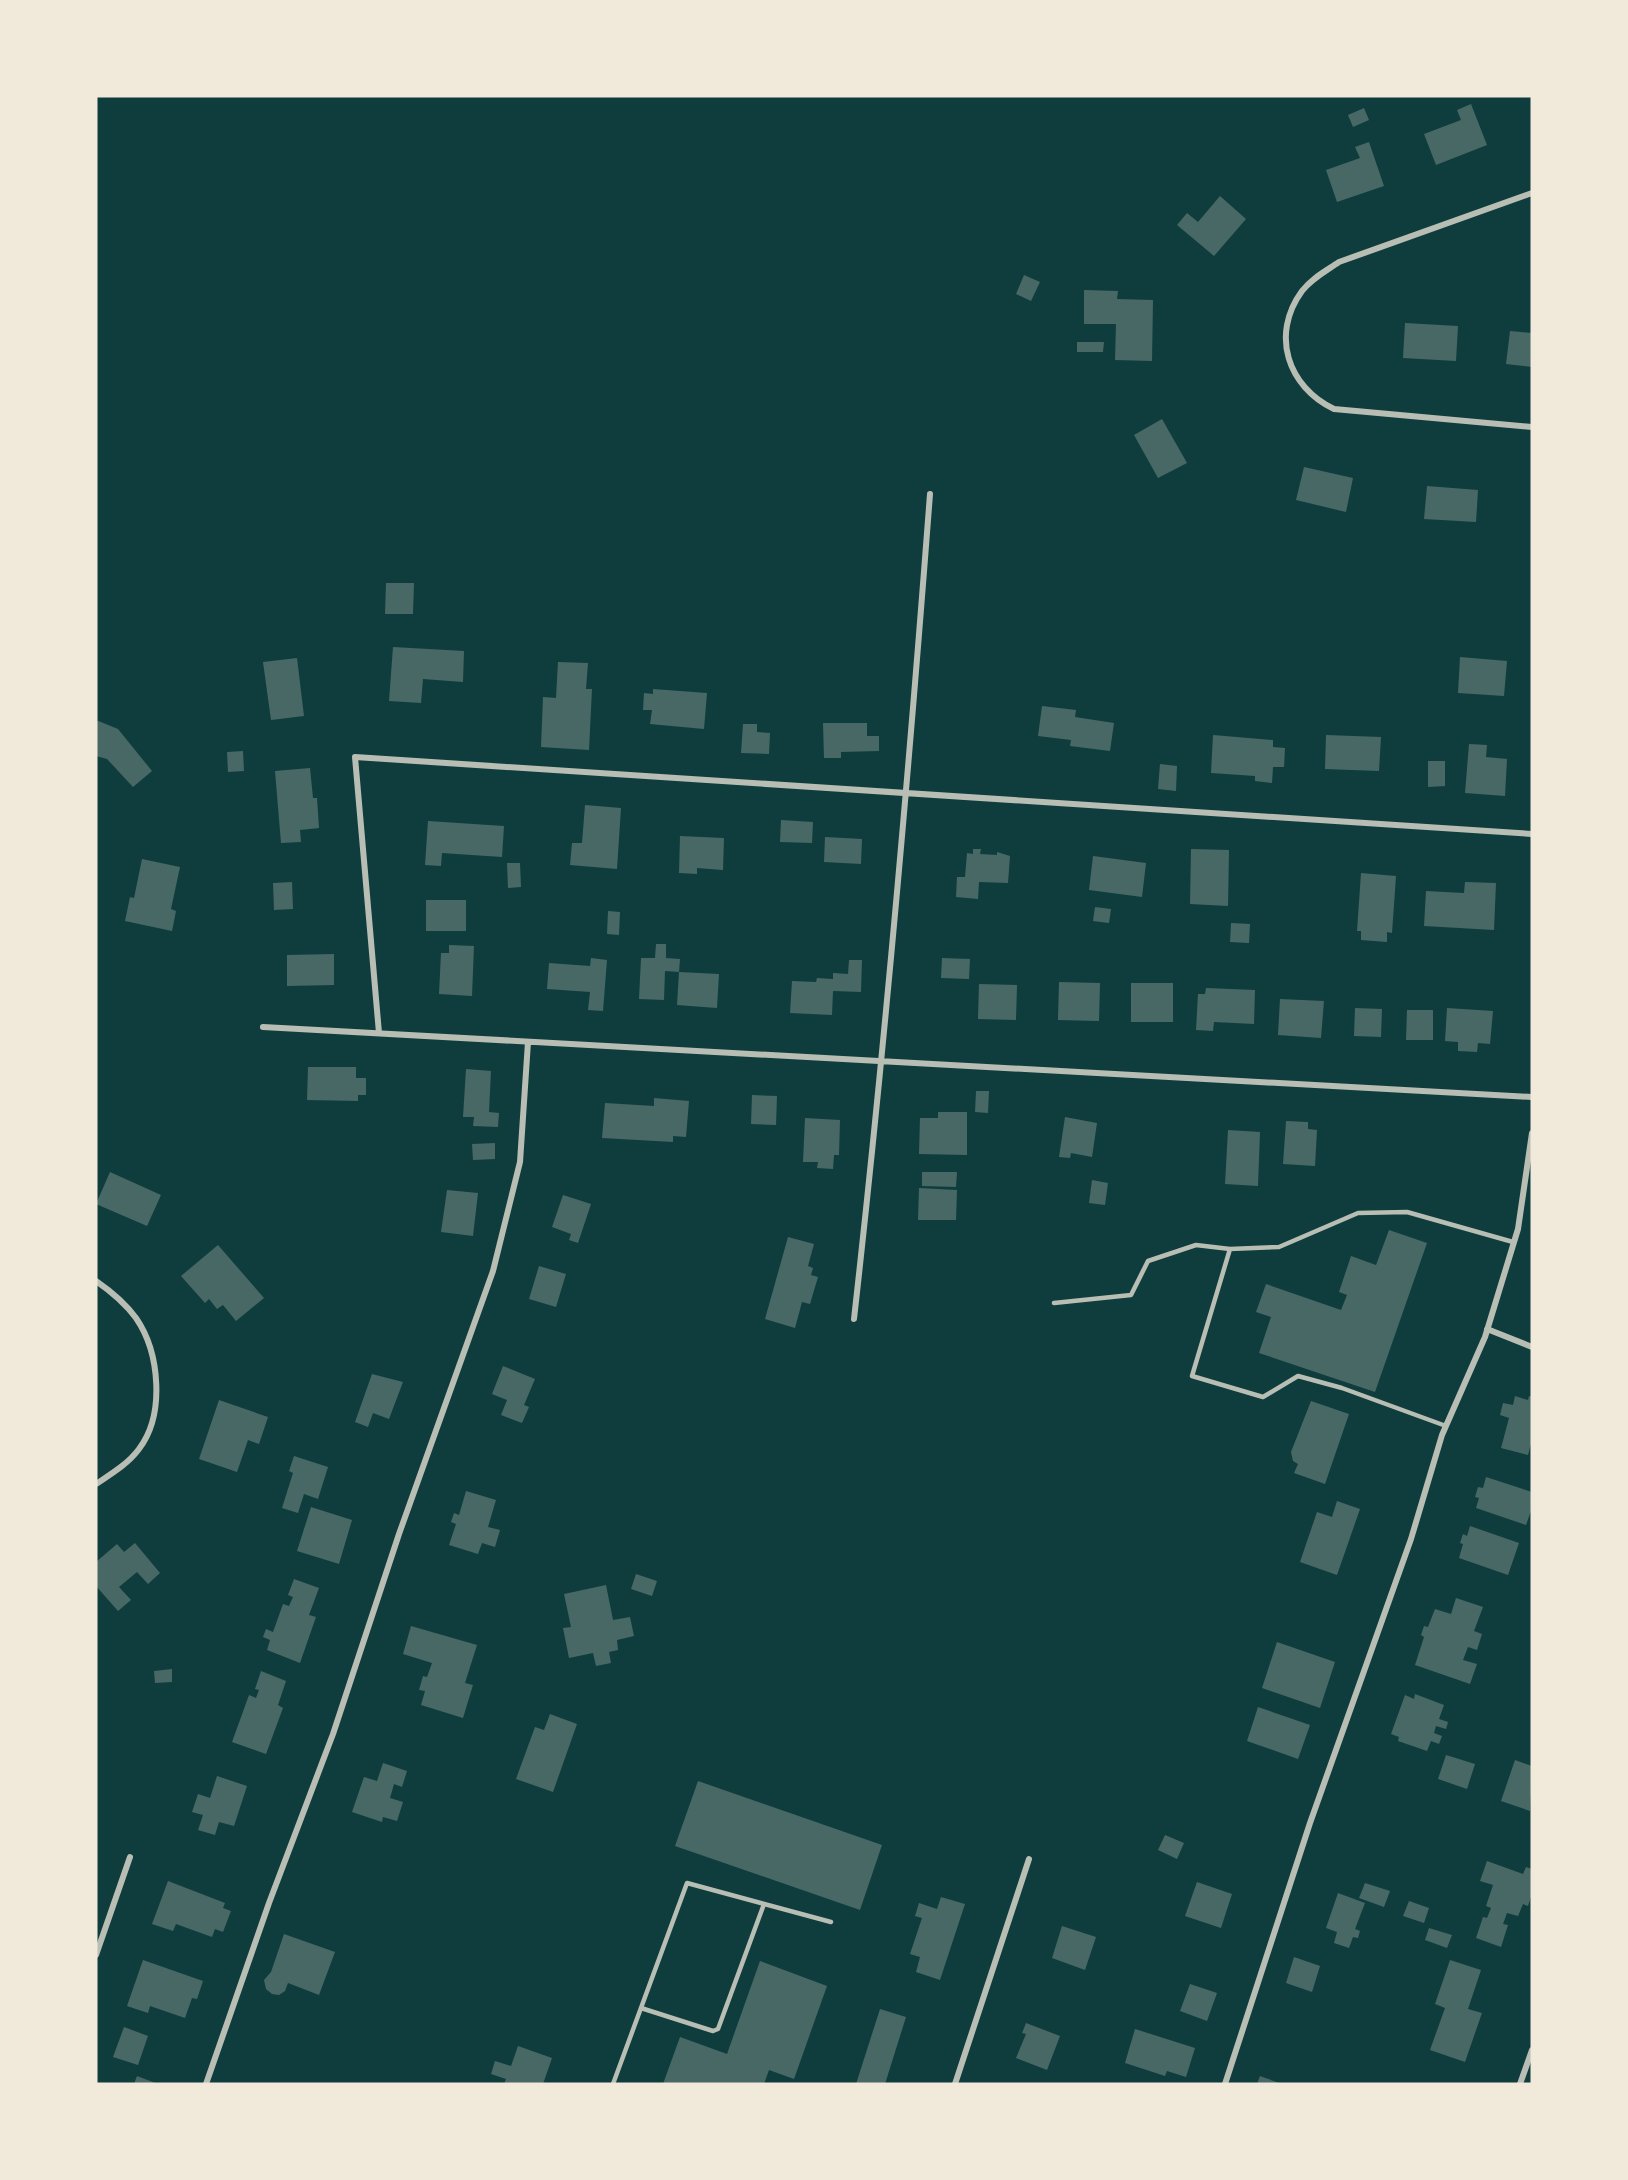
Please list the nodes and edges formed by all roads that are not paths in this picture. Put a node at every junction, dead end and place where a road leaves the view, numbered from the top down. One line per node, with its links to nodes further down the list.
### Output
1 (1532, 193): 2 (street)
2 (1532, 427)
3 (930, 494): 4 (street)
4 (908, 792): 5 (street); 7 (street); 9 (street)
5 (1532, 834)
6 (263, 1027): 7 (street)
7 (379, 1034): 8 (street)
8 (528, 1042): 9 (street); 28 (street)
9 (883, 1061): 10 (street); 16 (street)
10 (1532, 1097)
11 (1532, 1133): 12 (street)
12 (1514, 1242): 13 (lane); 17 (street)
13 (1230, 1249): 15 (lane); 19 (lane)
14 (96, 1281): 20 (street)
15 (1054, 1303)
16 (854, 1319)
17 (1487, 1329): 18 (street); 19 (street)
18 (1532, 1347)
19 (1446, 1426): 31 (street)
20 (96, 1484)
21 (130, 1857): 25 (street)
22 (1029, 1859): 30 (street)
23 (764, 1904): 24 (lane); 26 (lane); 26 (lane)
24 (831, 1922)
25 (96, 1955)
26 (641, 2008): 29 (lane)
27 (1532, 2050): 32 (street)
28 (206, 2084)
29 (613, 2084)
30 (956, 2084)
31 (1225, 2084)
32 (1520, 2084)

